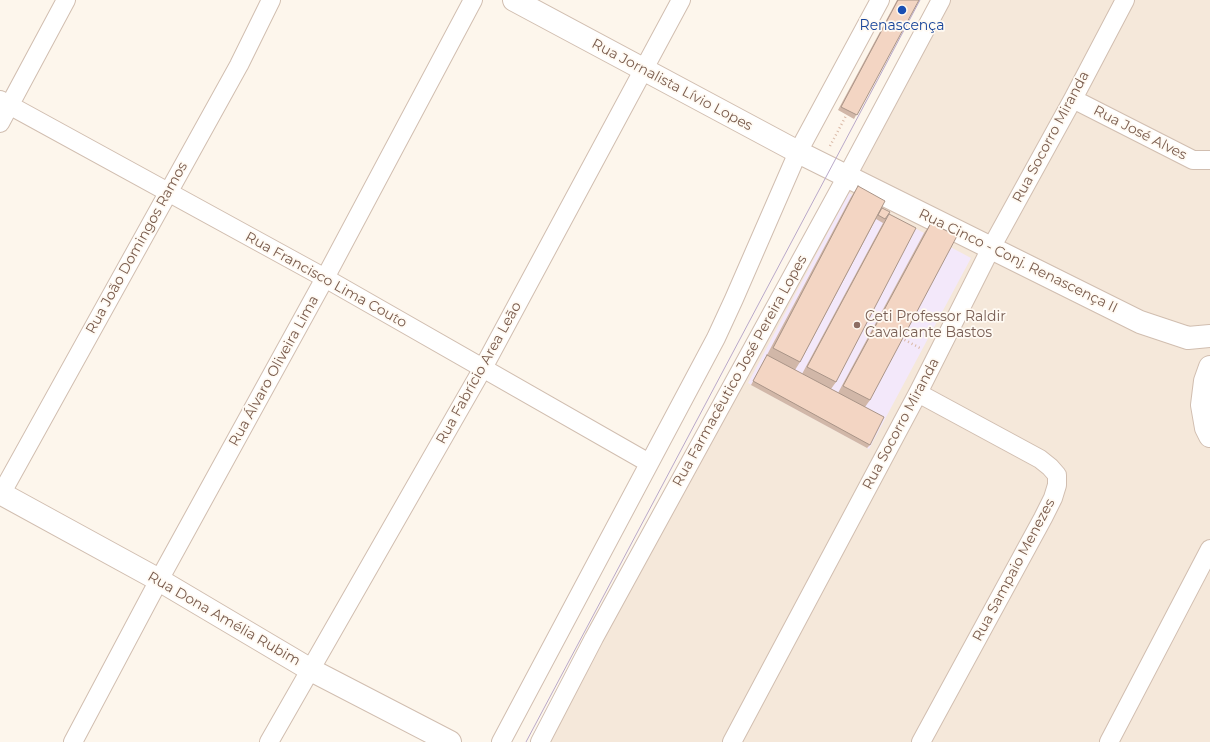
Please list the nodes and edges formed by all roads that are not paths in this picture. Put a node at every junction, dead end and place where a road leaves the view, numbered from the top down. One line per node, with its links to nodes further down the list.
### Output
1 (66, 0): 11 (street)
2 (271, 0): 16 (street, Rua João Domingos Ramos)
3 (472, 0): 18 (street, Rua Álvaro Oliveira Lima)
4 (514, 0): 9 (street, Rua Jornalista Lívio Lopes)
5 (681, 0): 9 (street, Rua Fabrício Area Leão)
6 (880, 0): 13 (street)
7 (941, 0): 15 (street, Rua Farmacêutico José Pereira Lopes)
8 (1124, 0): 10 (street, Rua Socorro Miranda)
9 (643, 70): 13 (street, Rua Jornalista Lívio Lopes); 21 (street, Rua Fabrício Area Leão)
10 (1073, 99): 14 (street, Rua José Alves); 17 (street, Rua Socorro Miranda)
11 (5, 103): 12 (street); 16 (street, Rua Francisco Lima Couto)
12 (0, 123)
13 (798, 152): 15 (street, Rua Jornalista Lívio Lopes); 24 (street)
14 (1210, 160)
15 (833, 169): 17 (street, Rua Cinco - Conj. Renascença II); 33 (street, Rua Farmacêutico José Pereira Lopes)
16 (168, 192): 18 (street, Rua Francisco Lima Couto); 25 (street, Rua João Domingos Ramos)
17 (991, 248): 19 (street, Rua Cinco - Conj. Renascença II); 22 (street, Rua Socorro Miranda)
18 (325, 278): 21 (street, Rua Francisco Lima Couto); 27 (street, Rua Álvaro Oliveira Lima)
19 (1210, 336)
20 (1210, 367): 23 (street)
21 (483, 368): 24 (street, Rua Francisco Lima Couto); 28 (street, Rua Fabrício Area Leão)
22 (918, 393): 34 (street, Rua Socorro Miranda); 35 (street, Rua Sampaio Menezes)
23 (1210, 436)
24 (649, 463): 32 (street)
25 (0, 494): 27 (street, Rua Dona Amélia Rubim)
26 (1210, 551): 36 (street)
27 (159, 580): 28 (street, Rua Dona Amélia Rubim); 29 (street, Rua Álvaro Oliveira Lima)
28 (311, 670): 30 (street, Rua Fabrício Area Leão); 31 (street, Rua Dona Amélia Rubim)
29 (73, 742)
30 (270, 742)
31 (450, 742)
32 (501, 742)
33 (540, 742)
34 (732, 742)
35 (921, 742)
36 (1108, 742)

